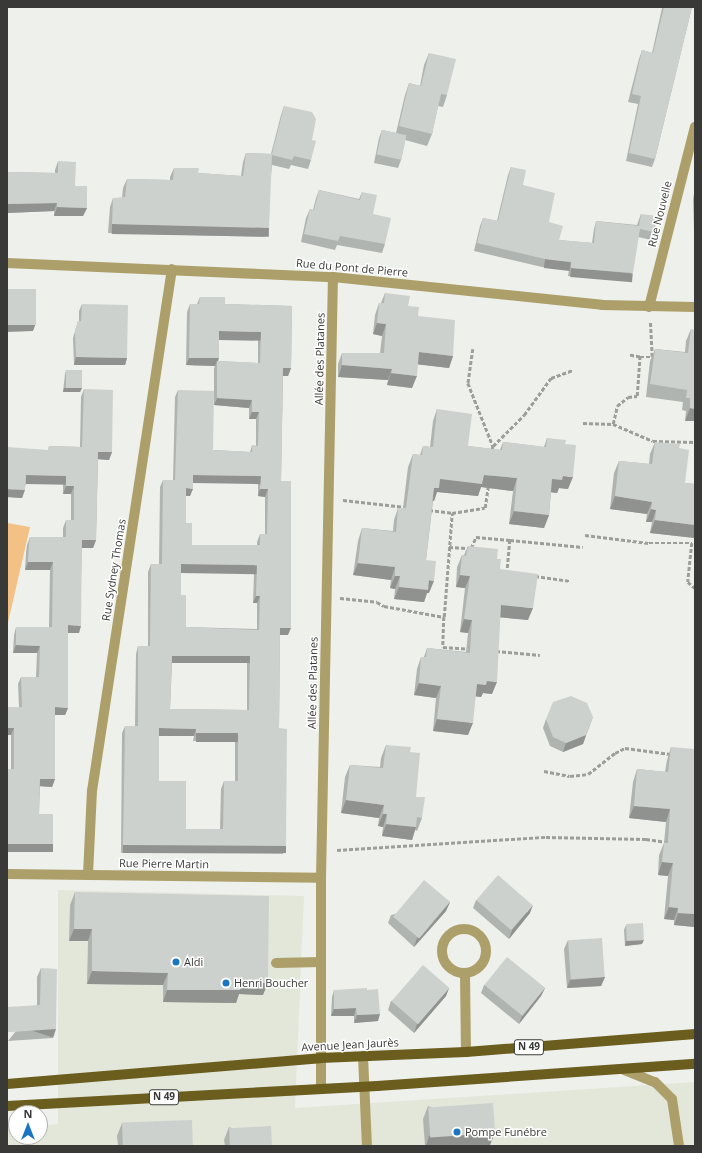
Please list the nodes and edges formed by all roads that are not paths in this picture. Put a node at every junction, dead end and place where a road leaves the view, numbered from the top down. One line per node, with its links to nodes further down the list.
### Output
1 (695, 127): 5 (street, Rue Nouvelle)
2 (7, 263): 3 (street, Rue du Pont de Pierre)
3 (172, 269): 4 (street, Rue du Pont de Pierre); 8 (street, Rue Sydney Thomas)
4 (333, 277): 5 (street, Rue du Pont de Pierre); 9 (street, Allée des Platanes)
5 (649, 307): 6 (street, Rue du Pont de Pierre)
6 (695, 307)
7 (7, 874): 8 (street, Rue Pierre Martin)
8 (88, 875): 9 (street, Rue Pierre Martin)
9 (321, 878): 10 (street, Allée des Platanes)
10 (321, 962): 11 (street); 16 (street, Allée des Platanes)
11 (276, 963)
12 (465, 973): 12 (street); 14 (street)
13 (695, 1034): 14 (main road, Avenue Jean Jaurès / N 49)
14 (466, 1052): 15 (main road, Avenue Jean Jaurès / N 49)
15 (363, 1056): 16 (main road, Avenue Jean Jaurès / N 49); 20 (street)
16 (320, 1058): 19 (main road, Avenue Jean Jaurès / N 49); 21 (street, Allée des Platanes)
17 (695, 1064): 18 (main road, N 49)
18 (622, 1069): 20 (main road, N 49); 24 (street)
19 (7, 1084)
20 (364, 1087): 21 (main road, N 49); 23 (street)
21 (321, 1089): 22 (main road, N 49)
22 (7, 1106)
23 (367, 1146)
24 (679, 1146)

